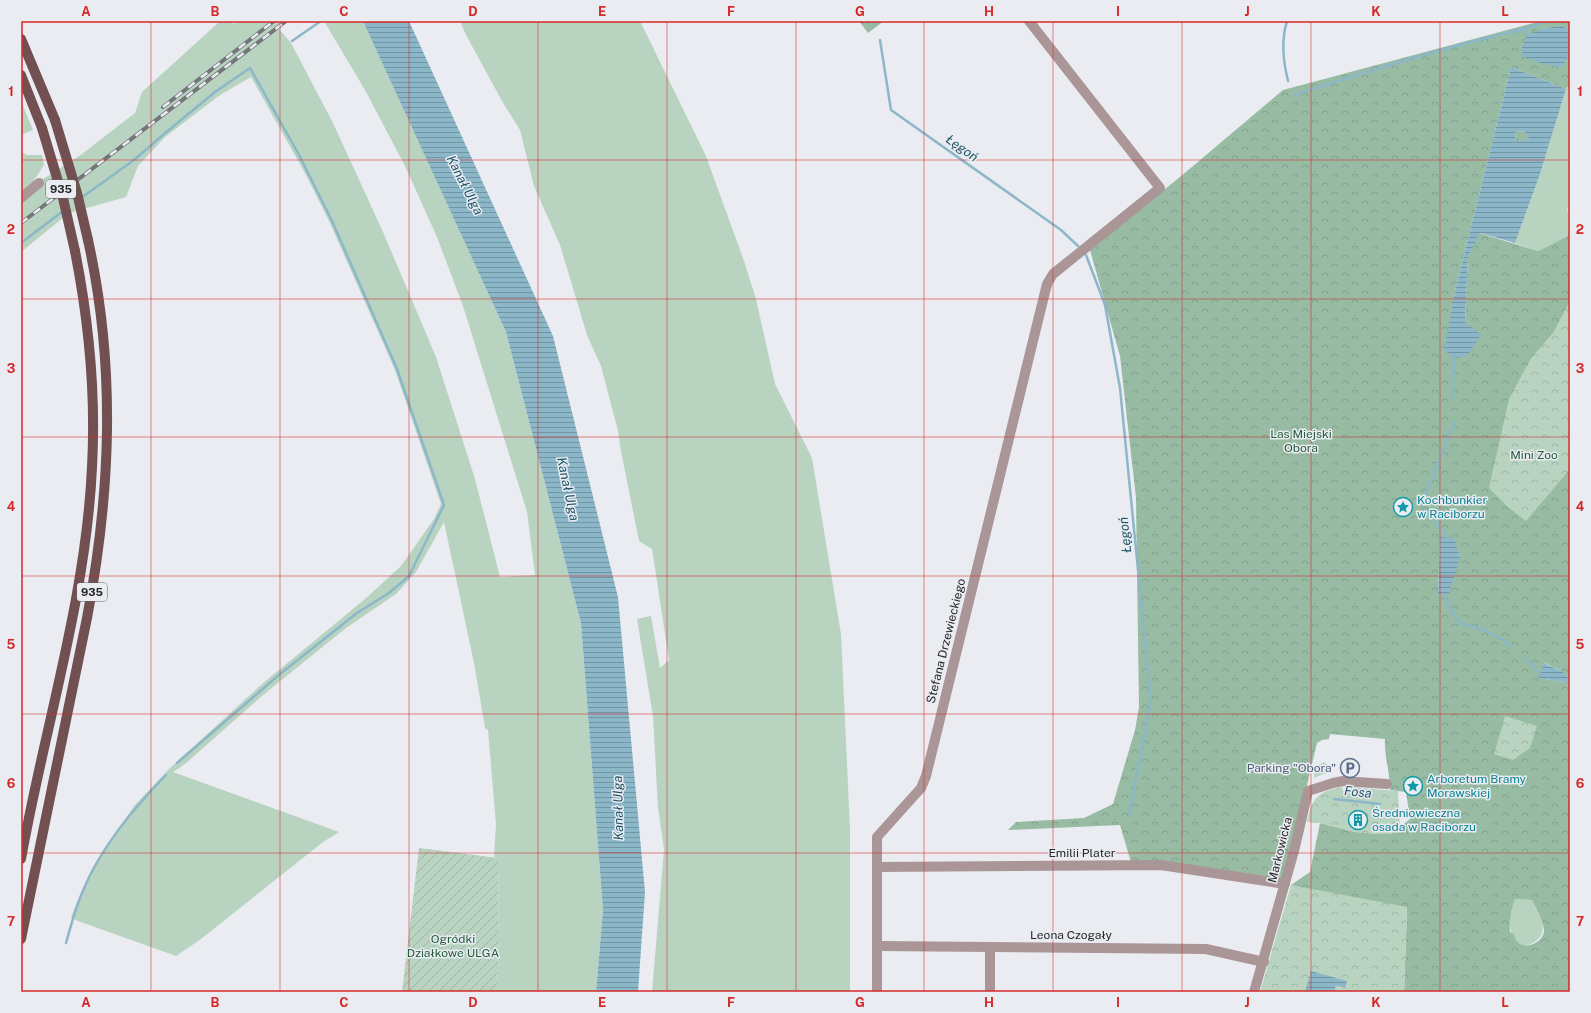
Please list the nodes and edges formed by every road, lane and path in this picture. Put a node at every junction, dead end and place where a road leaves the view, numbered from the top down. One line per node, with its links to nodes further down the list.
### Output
1 (1029, 21): 8 (street, Stefana Drzewieckiego)
2 (21, 39): 10 (main road, 935, bridge)
3 (21, 75): 7 (main road, 935, bridge)
4 (39, 183): 5 (street)
5 (21, 198)
6 (1386, 784): 9 (street, Markowicka)
7 (21, 859)
8 (877, 867): 9 (street, Emilii Plater); 11 (street, Stefana Drzewieckiego)
9 (1285, 884): 13 (street, Markowicka)
10 (21, 939)
11 (877, 946): 12 (street, Leona Czogały); 14 (street, Stefana Drzewieckiego)
12 (990, 947): 13 (street, Leona Czogały); 15 (street)
13 (1264, 962): 16 (street, Markowicka)
14 (877, 992)
15 (990, 992)
16 (1254, 992)

